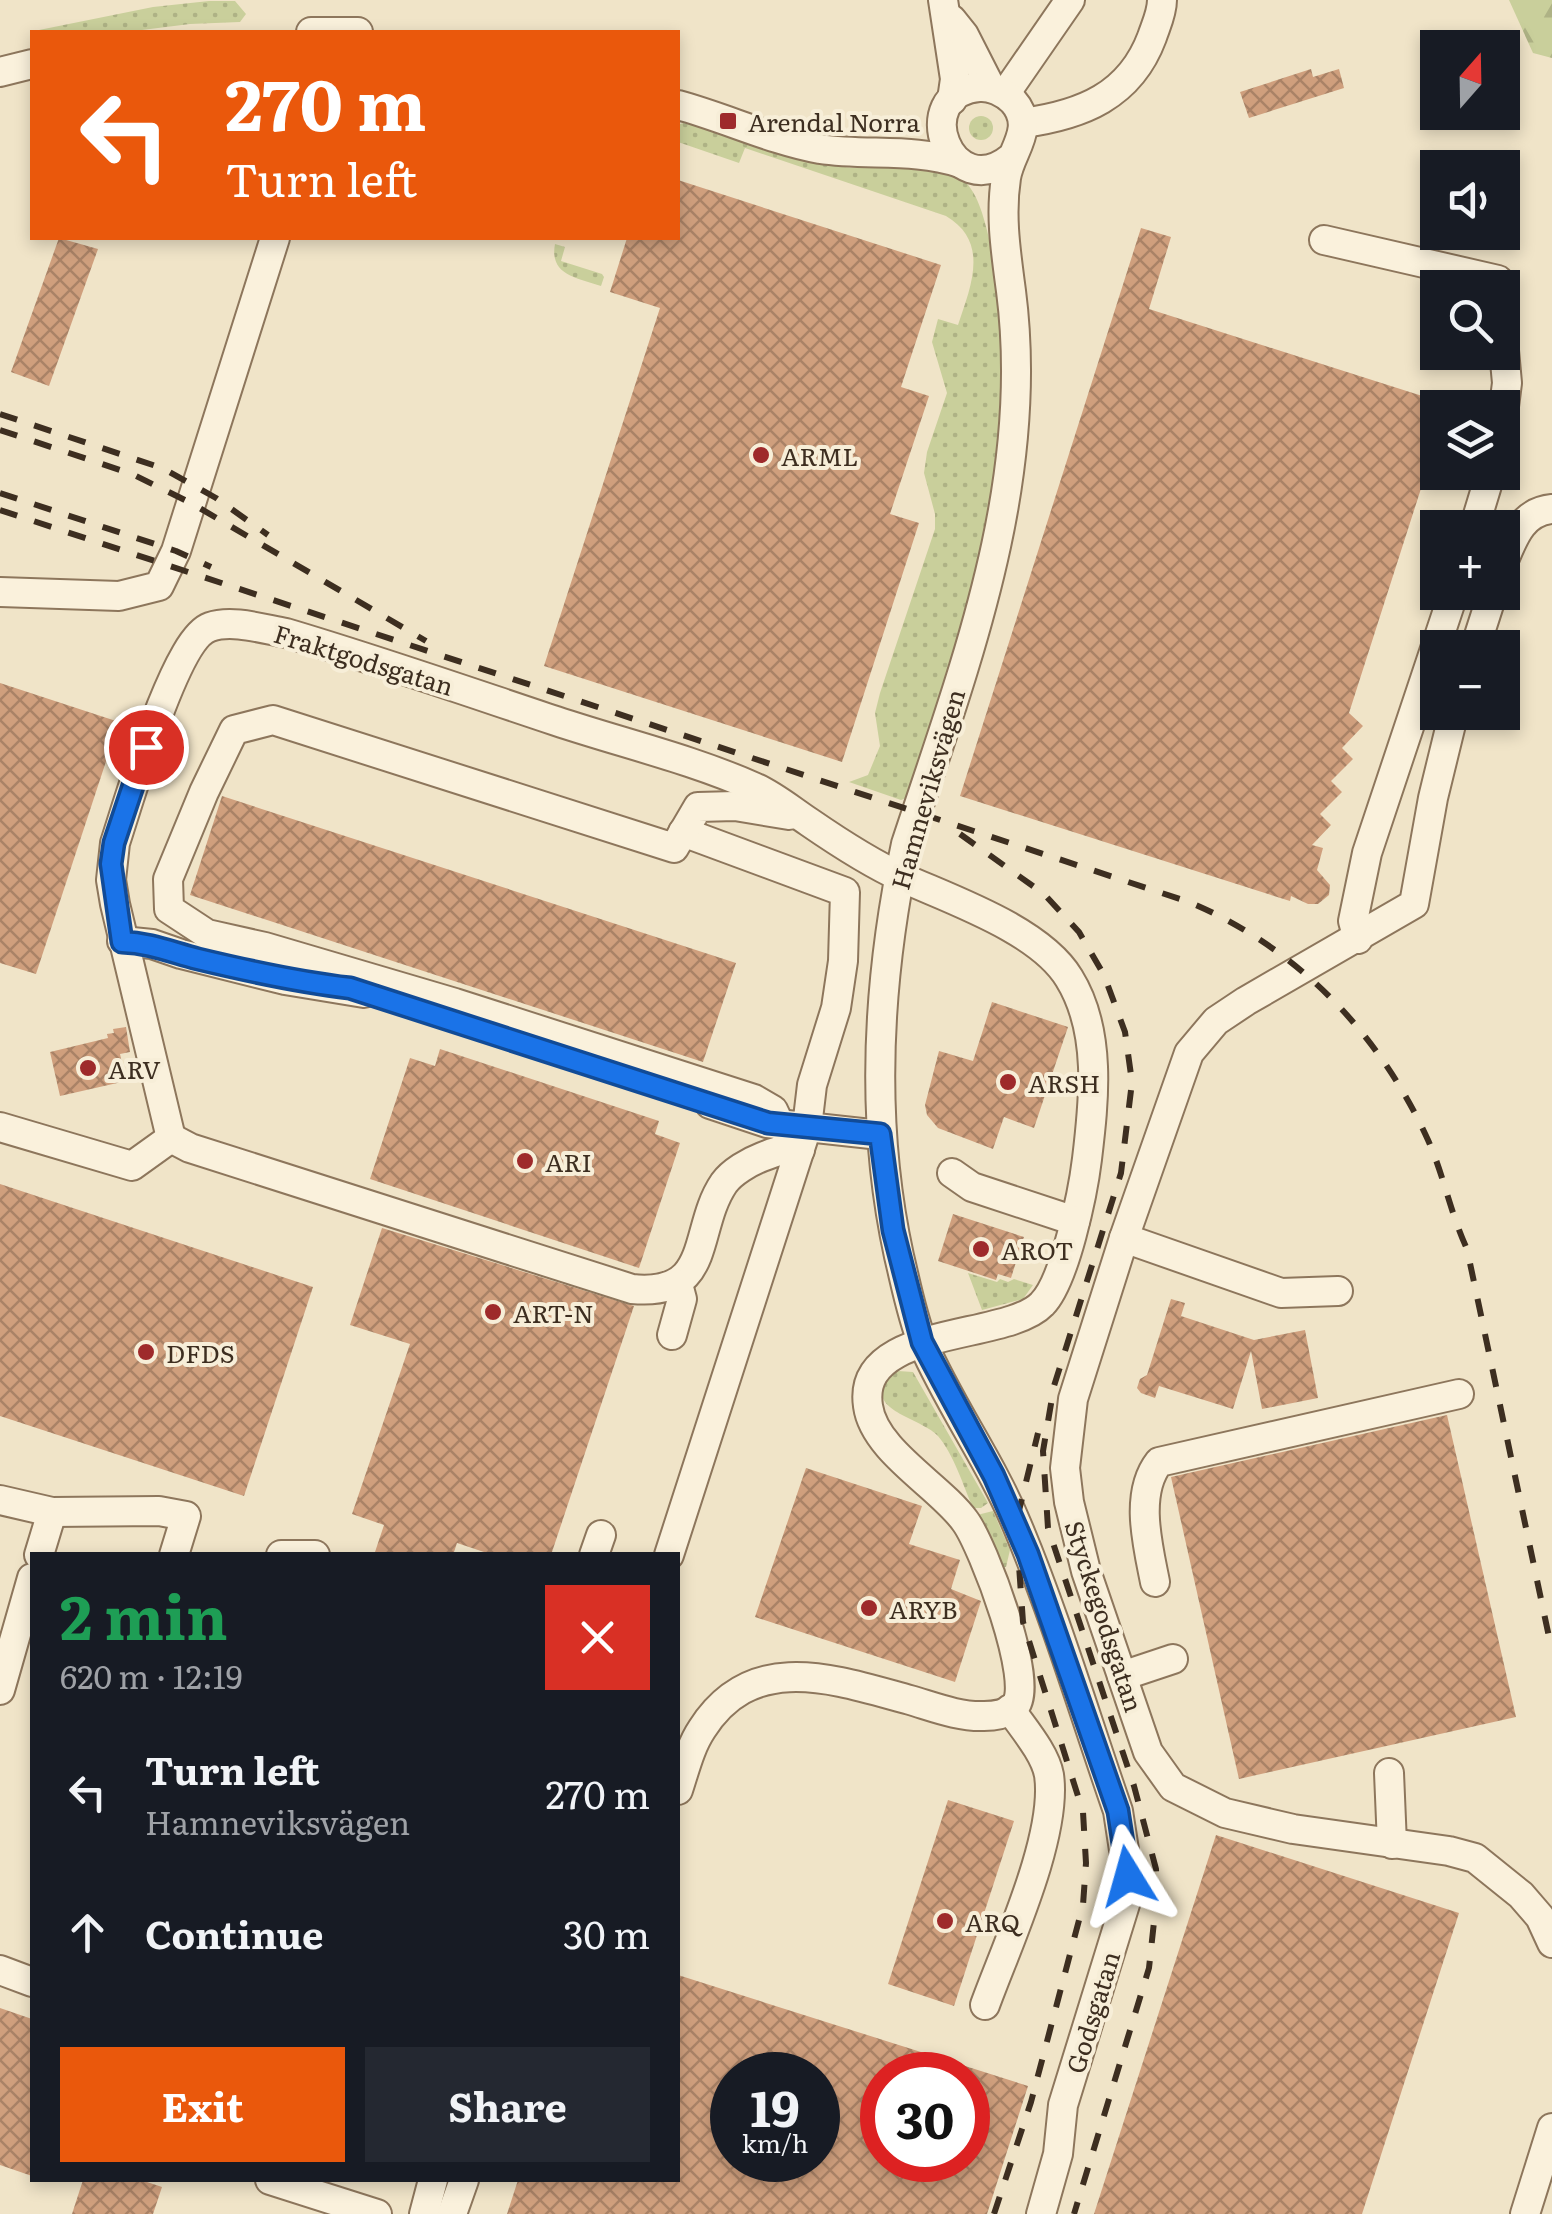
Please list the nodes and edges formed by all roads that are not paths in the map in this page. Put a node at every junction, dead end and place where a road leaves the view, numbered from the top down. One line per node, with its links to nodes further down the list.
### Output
1 (1070, 0): 6 (street)
2 (1162, 0): 9 (street)
3 (946, 8): 6 (street); 8 (street)
4 (30, 64): 5 (street)
5 (0, 72)
6 (998, 91): 8 (street); 9 (street)
7 (680, 106): 10 (street)
8 (947, 112): 10 (street); 12 (street)
9 (1023, 123): 11 (street)
10 (895, 151): 12 (street)
11 (1012, 157): 12 (street); 13 (street, Hamneviksvägen)
12 (966, 165): 13 (street, Hamneviksvägen)
13 (1003, 228): 24 (street, Hamneviksvägen)
14 (274, 240): 19 (street)
15 (1324, 240): 16 (street)
16 (1454, 270)
17 (1552, 509): 18 (street)
18 (1520, 525)
19 (0, 592)
20 (1448, 610): 25 (street)
21 (1450, 730): 25 (street, Styckegodsgatan)
22 (802, 818): 23 (street); 24 (street, Fraktgodsgatan); 26 (street, Fraktgodsgatan)
23 (684, 832): 28 (street); 28 (street)
24 (899, 876): 29 (street, Hamneviksvägen); 32 (street, Fraktgodsgatan)
25 (1358, 939): 33 (street, Styckegodsgatan)
26 (122, 942): 28 (street); 30 (street, Fraktgodsgatan)
27 (0, 1127): 30 (street)
28 (796, 1134): 29 (street); 34 (street); 43 (street)
29 (880, 1134): 37 (street, Godsgatan)
30 (170, 1138): 34 (street)
31 (952, 1173): 32 (street)
32 (1075, 1220): 37 (street, Fraktgodsgatan)
33 (1124, 1238): 35 (street); 47 (street, Styckegodsgatan)
34 (678, 1284): 36 (street)
35 (1338, 1291)
36 (672, 1336)
37 (922, 1342): 49 (street, Fraktgodsgatan); 64 (street, Godsgatan)
38 (1459, 1394): 44 (street)
39 (0, 1500): 40 (street)
40 (52, 1512): 41 (street); 42 (street)
41 (40, 1552)
42 (175, 1552)
43 (671, 1552)
44 (1155, 1582)
45 (30, 1585): 48 (street)
46 (1174, 1659): 47 (street)
47 (1122, 1676): 52 (street, Styckegodsgatan)
48 (0, 1690)
49 (1010, 1710): 51 (street); 56 (street)
50 (1389, 1772): 52 (street)
51 (680, 1784)
52 (1392, 1844): 53 (street, Styckegodsgatan)
53 (1552, 1942)
54 (0, 1970): 55 (street)
55 (30, 1981)
56 (985, 2005)
57 (1552, 2128): 65 (street)
58 (276, 2182): 61 (street)
59 (432, 2182): 62 (street)
60 (463, 2182): 63 (street)
61 (377, 2214)
62 (424, 2214)
63 (452, 2214)
64 (1041, 2214)
65 (1524, 2214)

